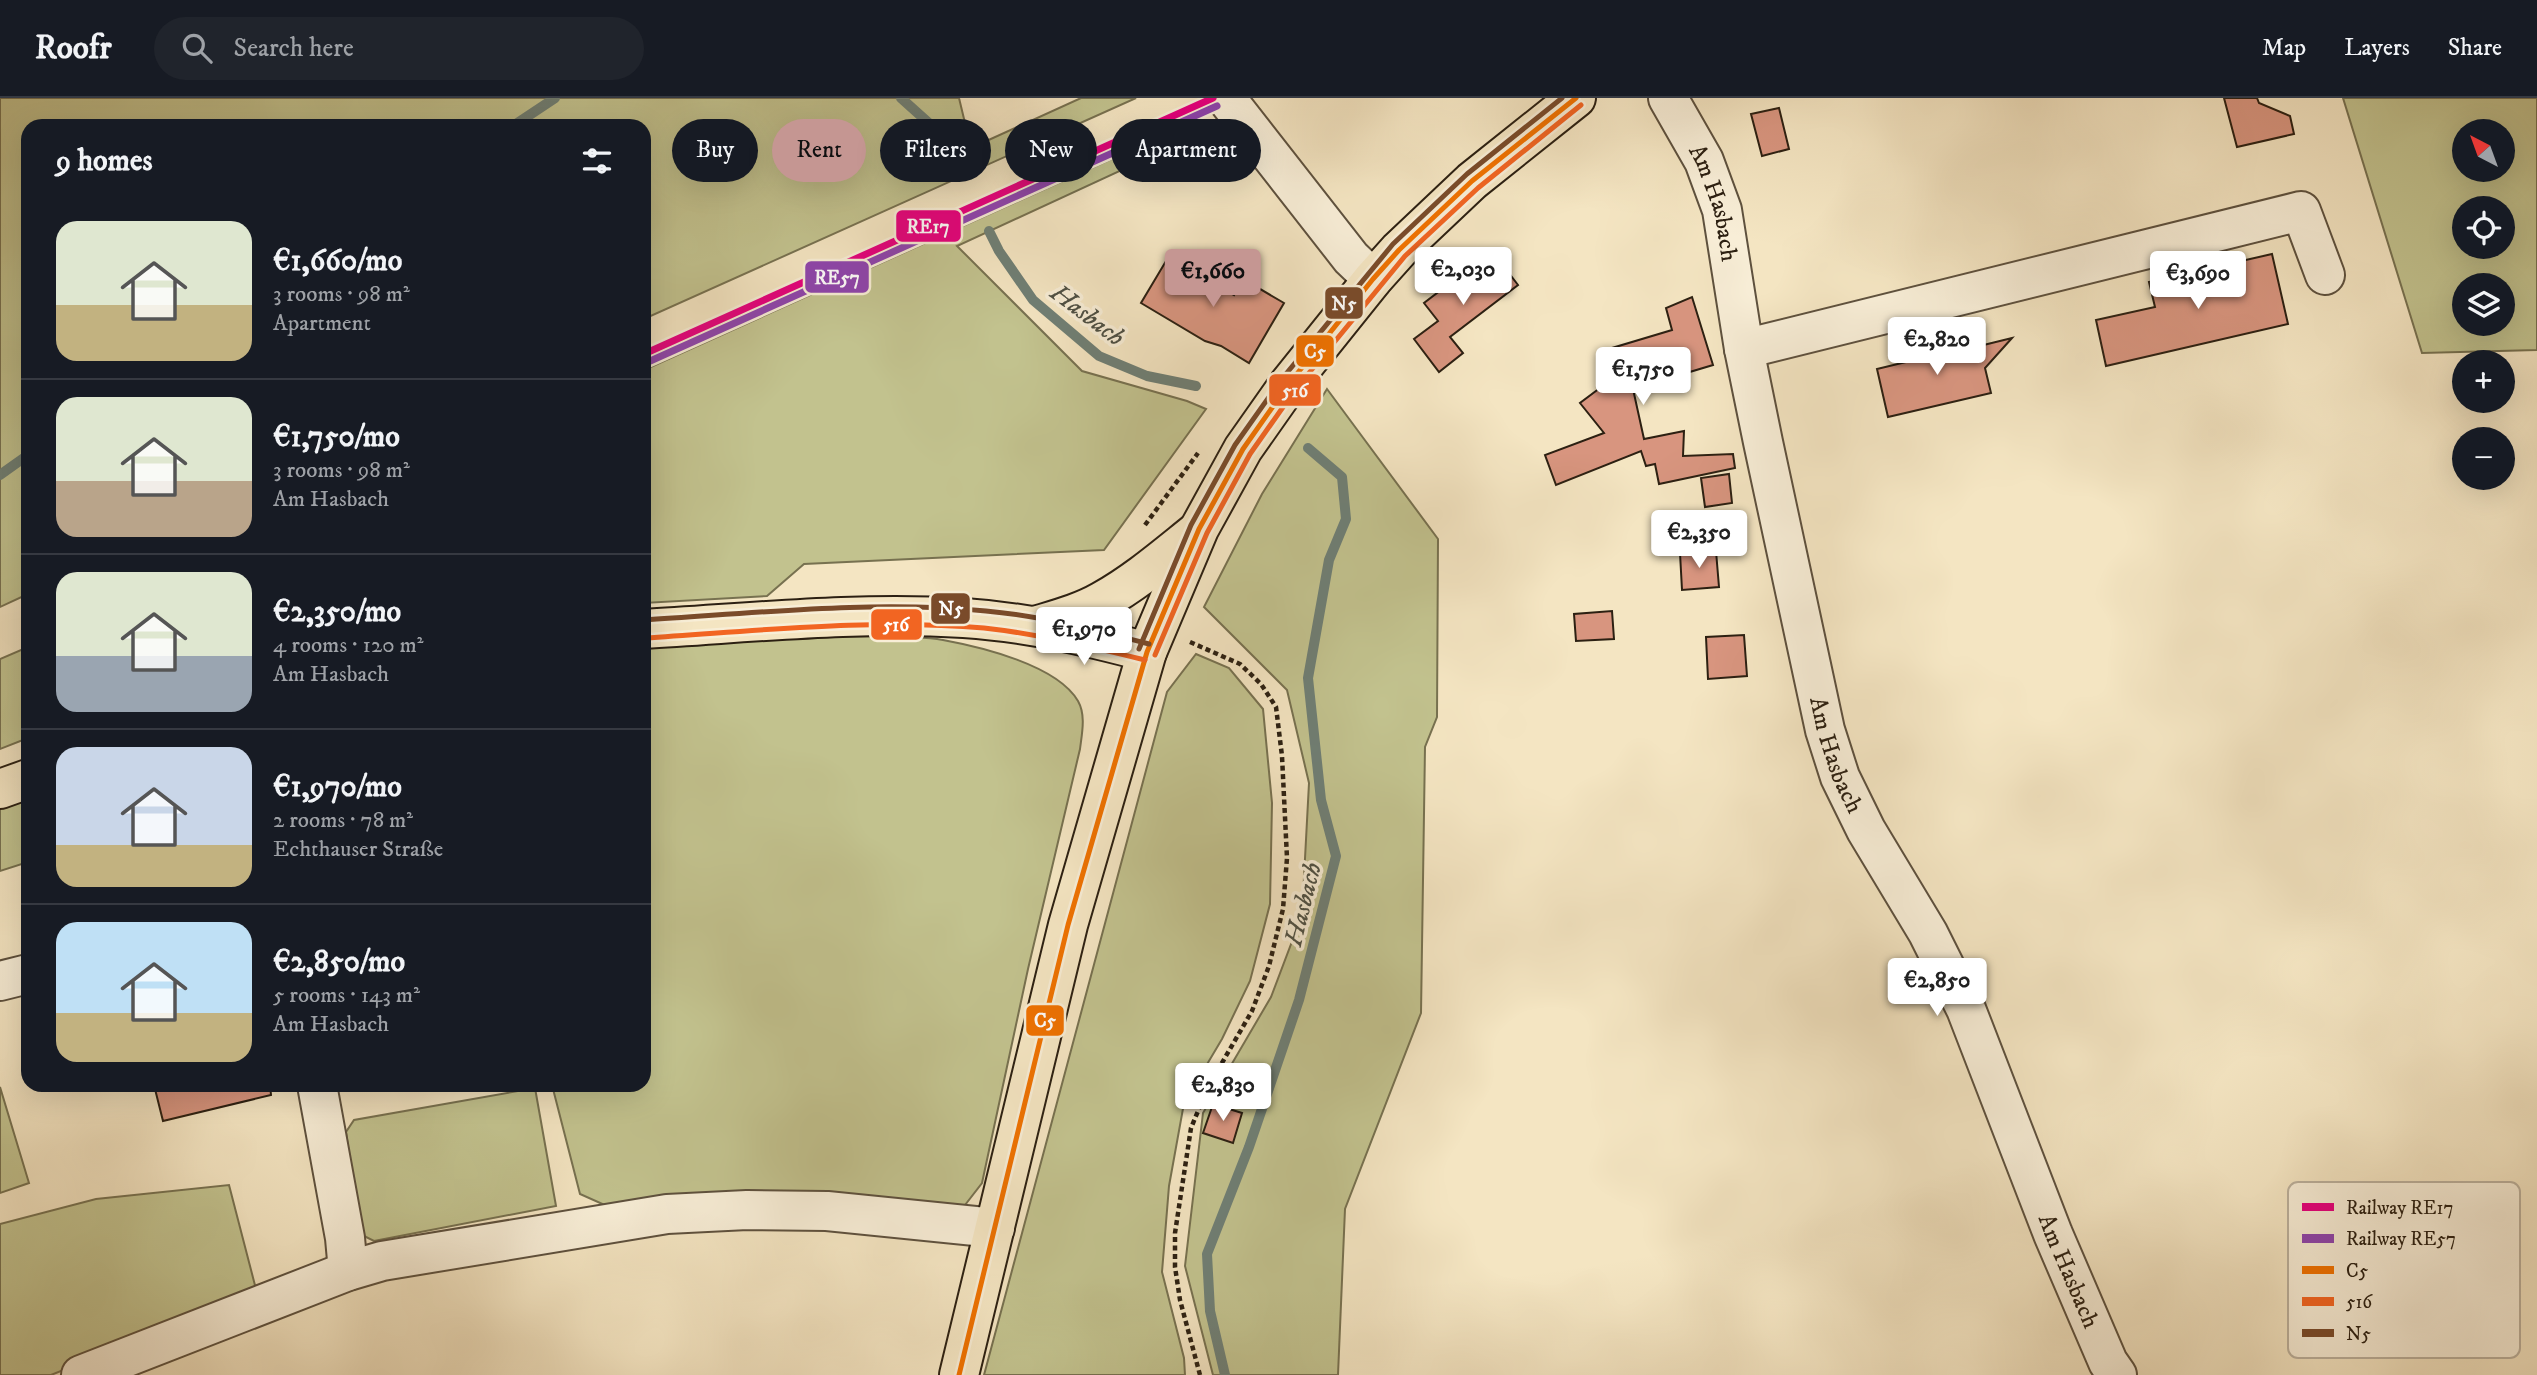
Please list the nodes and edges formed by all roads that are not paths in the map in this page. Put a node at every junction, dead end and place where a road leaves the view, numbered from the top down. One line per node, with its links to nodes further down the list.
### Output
1 (1226, 98): 5 (street)
2 (1576, 98): 5 (main road)
3 (1668, 98): 6 (street, Am Hasbach)
4 (2325, 275): 6 (street)
5 (1373, 279): 7 (main road)
6 (1744, 349): 20 (street, Am Hasbach)
7 (1199, 529): 8 (main road); 10 (main road)
8 (1035, 626): 9 (main road); 10 (main road)
9 (651, 629)
10 (1147, 652): 16 (main road)
11 (21, 782): 12 (main road)
12 (0, 789)
13 (21, 976): 14 (street)
14 (0, 981)
15 (318, 1092): 17 (street)
16 (996, 1228): 17 (street); 19 (main road)
17 (348, 1271): 18 (street)
18 (81, 1375)
19 (959, 1375)
20 (2117, 1375)

